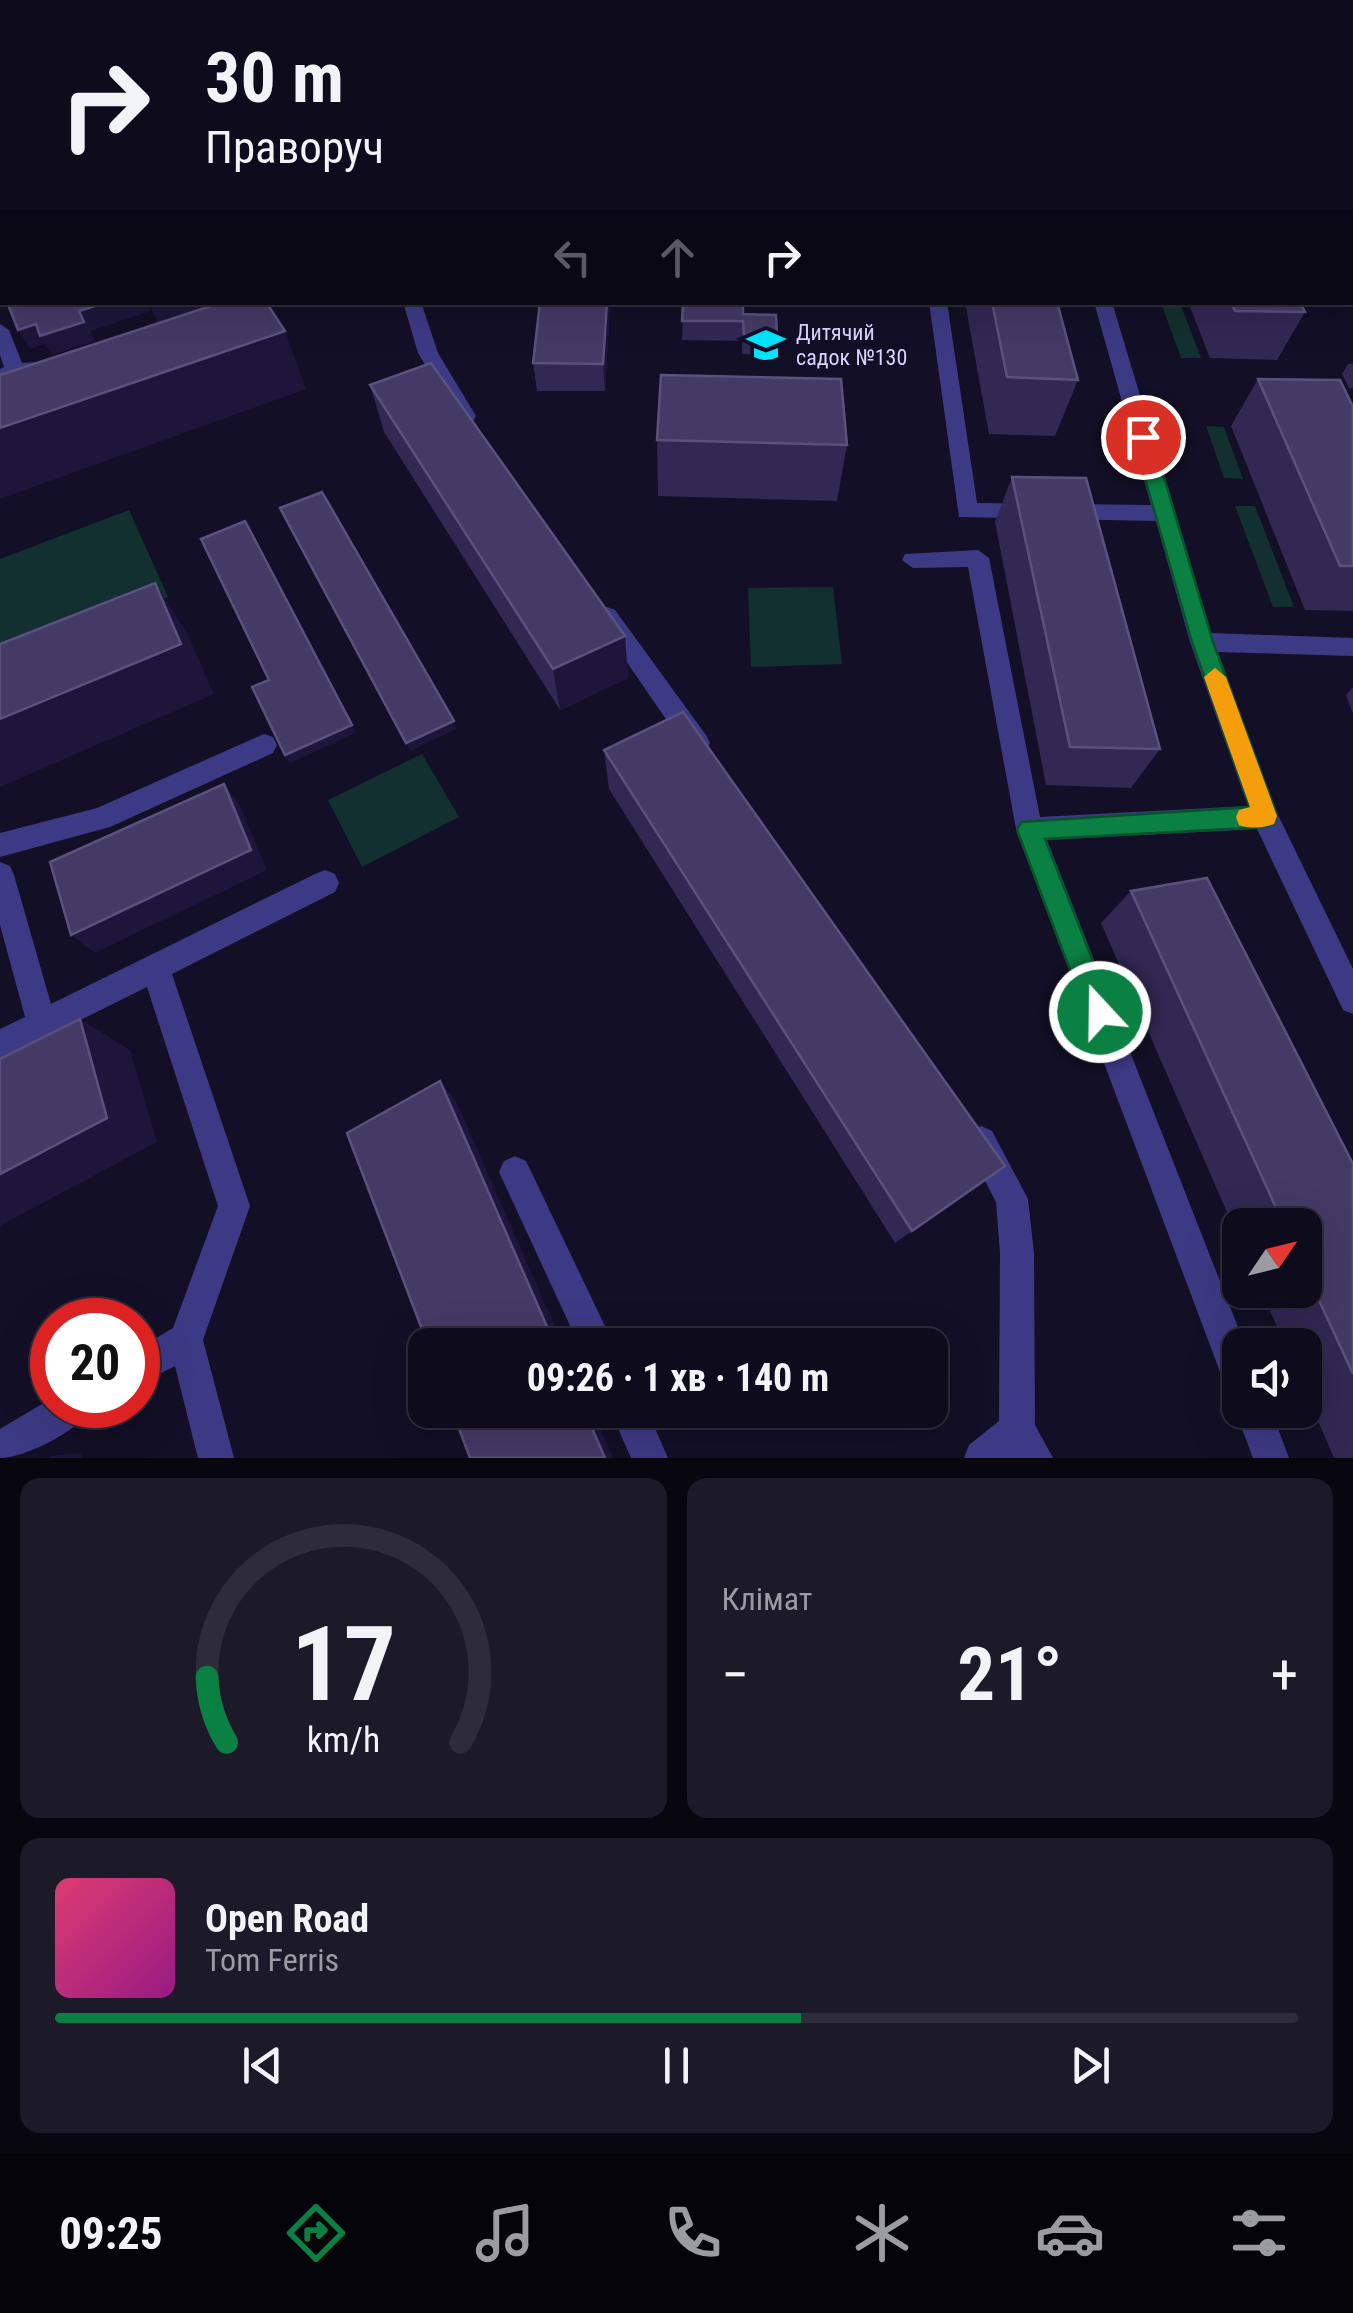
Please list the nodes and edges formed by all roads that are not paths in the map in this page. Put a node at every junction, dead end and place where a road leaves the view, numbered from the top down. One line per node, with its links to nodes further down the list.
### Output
1 (413, 305): 7 (street)
2 (938, 305): 8 (street)
3 (1104, 305): 8 (street)
4 (0, 330): 6 (street)
5 (82, 365): 6 (street)
6 (7, 373)
7 (478, 434)
8 (1164, 513): 11 (street)
9 (913, 560): 16 (street)
10 (590, 593): 14 (street)
11 (1202, 642): 12 (street); 15 (street)
12 (1353, 647)
13 (264, 745): 17 (street)
14 (711, 762)
15 (1265, 816): 16 (street); 21 (street)
16 (1030, 830): 27 (street)
17 (0, 845)
18 (0, 875): 22 (street)
19 (325, 882): 20 (street)
20 (156, 969): 22 (street); 28 (street)
21 (1353, 1000)
22 (42, 1025): 23 (street)
23 (0, 1045)
24 (960, 1113): 33 (street)
25 (516, 1172): 26 (street)
26 (589, 1328)
27 (1222, 1331)
28 (186, 1340): 29 (street); 35 (street)
29 (160, 1355)
30 (36, 1428): 34 (street)
31 (636, 1428): 36 (street)
32 (1259, 1428): 38 (street)
33 (1026, 1444): 37 (street)
34 (0, 1449)
35 (216, 1458)
36 (650, 1458)
37 (982, 1458)
38 (1271, 1458)

